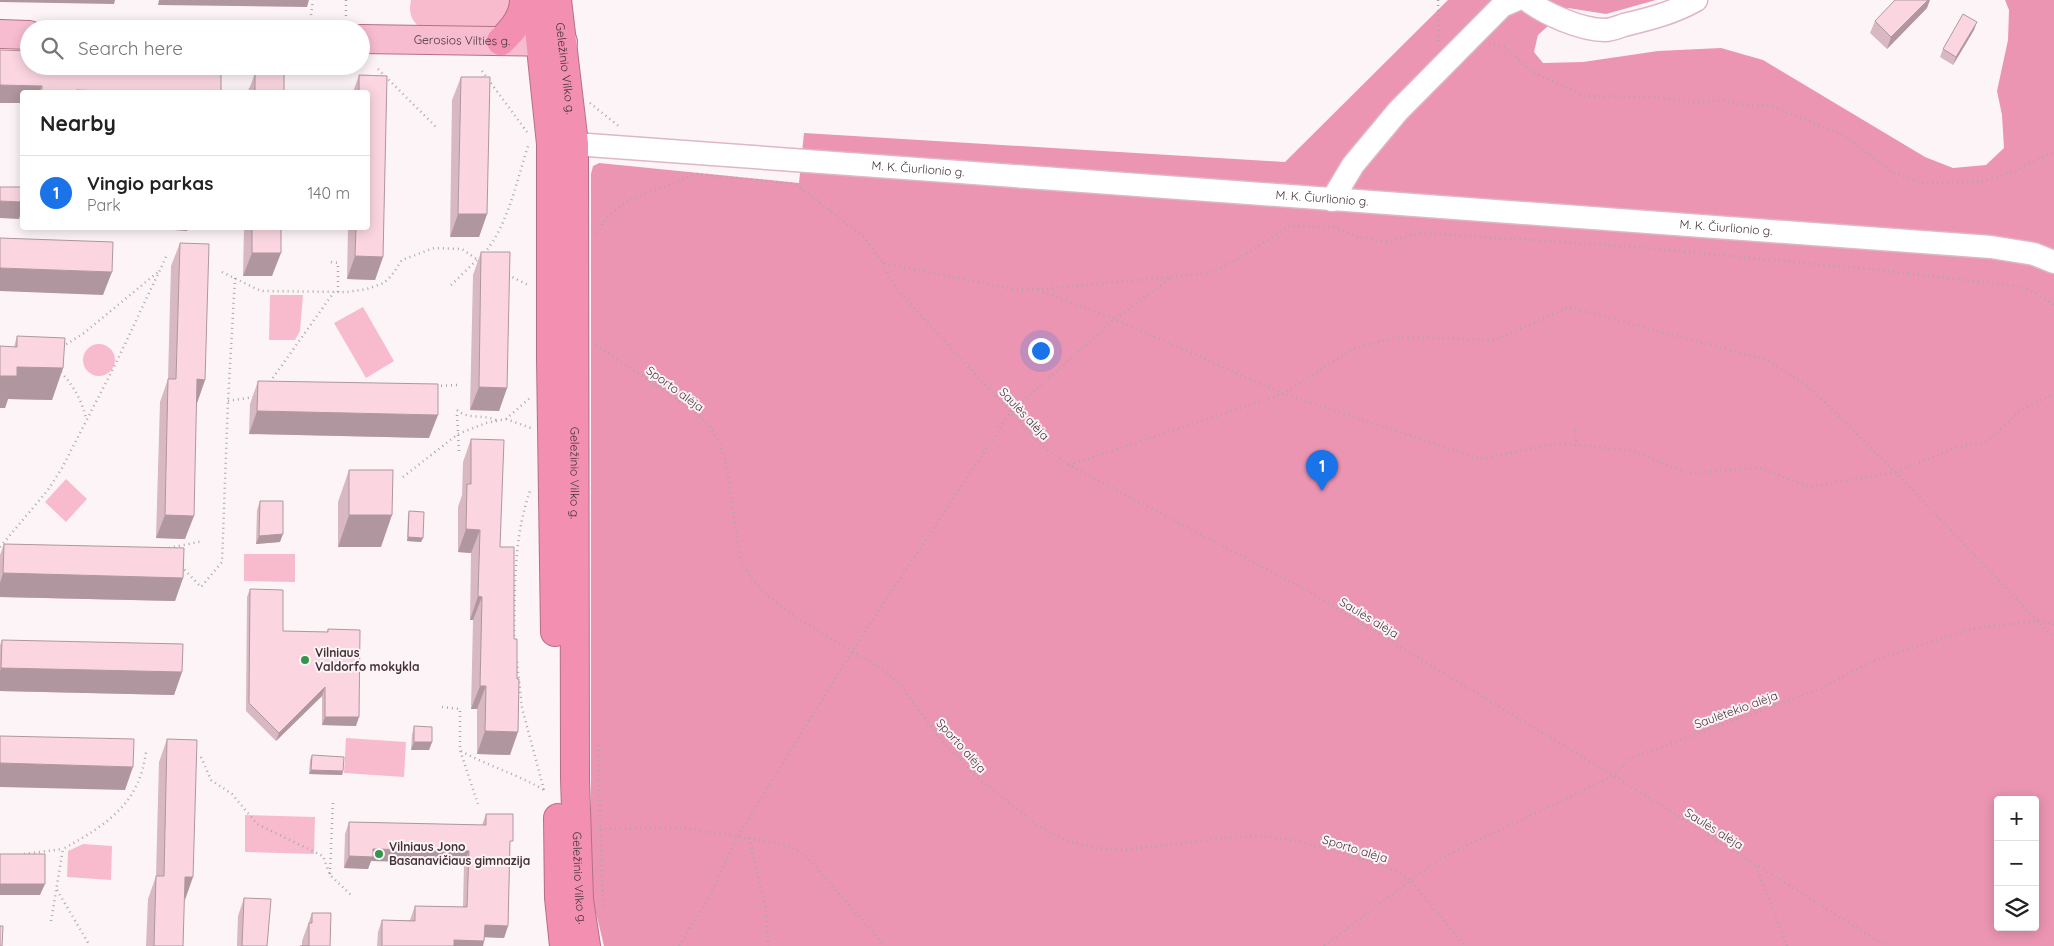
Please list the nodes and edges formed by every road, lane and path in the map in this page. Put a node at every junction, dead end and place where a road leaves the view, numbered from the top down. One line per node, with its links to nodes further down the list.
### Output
1 (313, 0): 10 (path)
2 (346, 0): 11 (path)
3 (524, 0): 16 (highway)
4 (536, 0): 17 (highway, Geležinio Vilko g.)
5 (557, 0): 17 (highway, Geležinio Vilko g.)
6 (1438, 0): 18 (path)
7 (1516, 0): 15 (street)
8 (1527, 0): 9 (street)
9 (1696, 0)
10 (311, 15)
11 (346, 16)
12 (0, 34): 13 (main road)
13 (20, 35)
14 (370, 40): 16 (main road, Gerosios Vilties g.)
15 (1468, 40): 18 (street); 29 (path)
16 (501, 41): 17 (main road, Gerosios Vilties g.)
17 (551, 42): 27 (highway, Geležinio Vilko g.); 106 (highway, Geležinio Vilko g.)
18 (1441, 68): 30 (street)
19 (378, 69): 26 (path)
20 (482, 71): 33 (path)
21 (271, 75): 22 (path)
22 (268, 77)
23 (253, 87): 24 (path)
24 (248, 90)
25 (585, 100): 28 (path)
26 (438, 129)
27 (581, 144): 28 (street, M. K. Čiurlionio g.); 107 (highway, Geležinio Vilko g.)
28 (647, 148): 30 (street, M. K. Čiurlionio g.)
29 (2054, 151)
30 (1332, 200): 35 (street, M. K. Čiurlionio g.)
31 (596, 235): 36 (path, Saulės alėja)
32 (167, 255): 38 (path)
33 (477, 260): 37 (path); 43 (path); 46 (path)
34 (331, 262): 46 (path)
35 (2054, 262)
36 (883, 263): 45 (path); 61 (path, Saulės alėja)
37 (485, 264)
38 (159, 271): 50 (path); 64 (path)
39 (500, 271): 44 (path)
40 (222, 272): 41 (path)
41 (235, 278): 46 (path); 59 (path)
42 (1170, 278): 45 (path); 47 (path); 48 (path)
43 (451, 285)
44 (534, 288)
45 (1036, 289): 48 (path)
46 (336, 292): 52 (path)
47 (2054, 305)
48 (1115, 319): 55 (path); 61 (path)
49 (593, 343): 85 (path, Sporto alėja)
50 (57, 349)
51 (58, 369): 64 (path)
52 (268, 385)
53 (457, 385): 54 (path)
54 (428, 387)
55 (1283, 394): 69 (path); 71 (path); 72 (path)
56 (2054, 394): 72 (path)
57 (257, 396): 59 (path)
58 (532, 396): 63 (path)
59 (228, 401): 80 (path)
60 (457, 410): 65 (path)
61 (1010, 412): 71 (path, Saulės alėja); 85 (path)
62 (456, 415): 68 (path)
63 (506, 419): 65 (path); 66 (path)
64 (86, 420): 76 (path)
65 (497, 420): 68 (path)
66 (532, 428)
67 (1575, 430): 69 (path)
68 (458, 434): 70 (path); 73 (path)
69 (1576, 445): 72 (path)
70 (459, 451)
71 (1070, 465): 91 (path, Saulės alėja)
72 (1896, 472): 81 (path)
73 (403, 477)
74 (532, 488): 84 (path)
75 (203, 542): 79 (path)
76 (4, 543): 77 (path); 78 (path)
77 (13, 544)
78 (0, 546)
79 (165, 549)
80 (178, 564)
81 (2040, 621): 82 (path, Saulėtekio alėja); 83 (path); 91 (path, Saulėtekio alėja)
82 (2054, 624)
83 (2054, 638)
84 (514, 641)
85 (852, 651): 94 (path); 100 (path, Sporto alėja)
86 (516, 660): 88 (path)
87 (442, 707): 88 (path)
88 (460, 750): 93 (path)
89 (146, 751): 96 (path)
90 (201, 757): 99 (path)
91 (1614, 776): 98 (path, Saulės alėja); 100 (path, Saulėtekio alėja)
92 (333, 798): 99 (path)
93 (478, 804)
94 (738, 836): 95 (path); 103 (path); 108 (path)
95 (750, 838): 109 (path); 110 (path)
96 (63, 849): 97 (path); 101 (path)
97 (18, 855)
98 (1755, 865): 113 (path); 114 (path, Saulės alėja)
99 (330, 875): 102 (path)
100 (1411, 880): 111 (path, Saulėtekio alėja); 112 (path, Sporto alėja)
101 (56, 888): 104 (path); 105 (path)
102 (352, 896)
103 (603, 907)
104 (51, 921)
105 (90, 946)
106 (564, 946)
107 (586, 946)
108 (679, 946)
109 (768, 946)
110 (885, 946)
111 (1324, 946)
112 (1465, 946)
113 (1787, 946)
114 (1886, 946)

